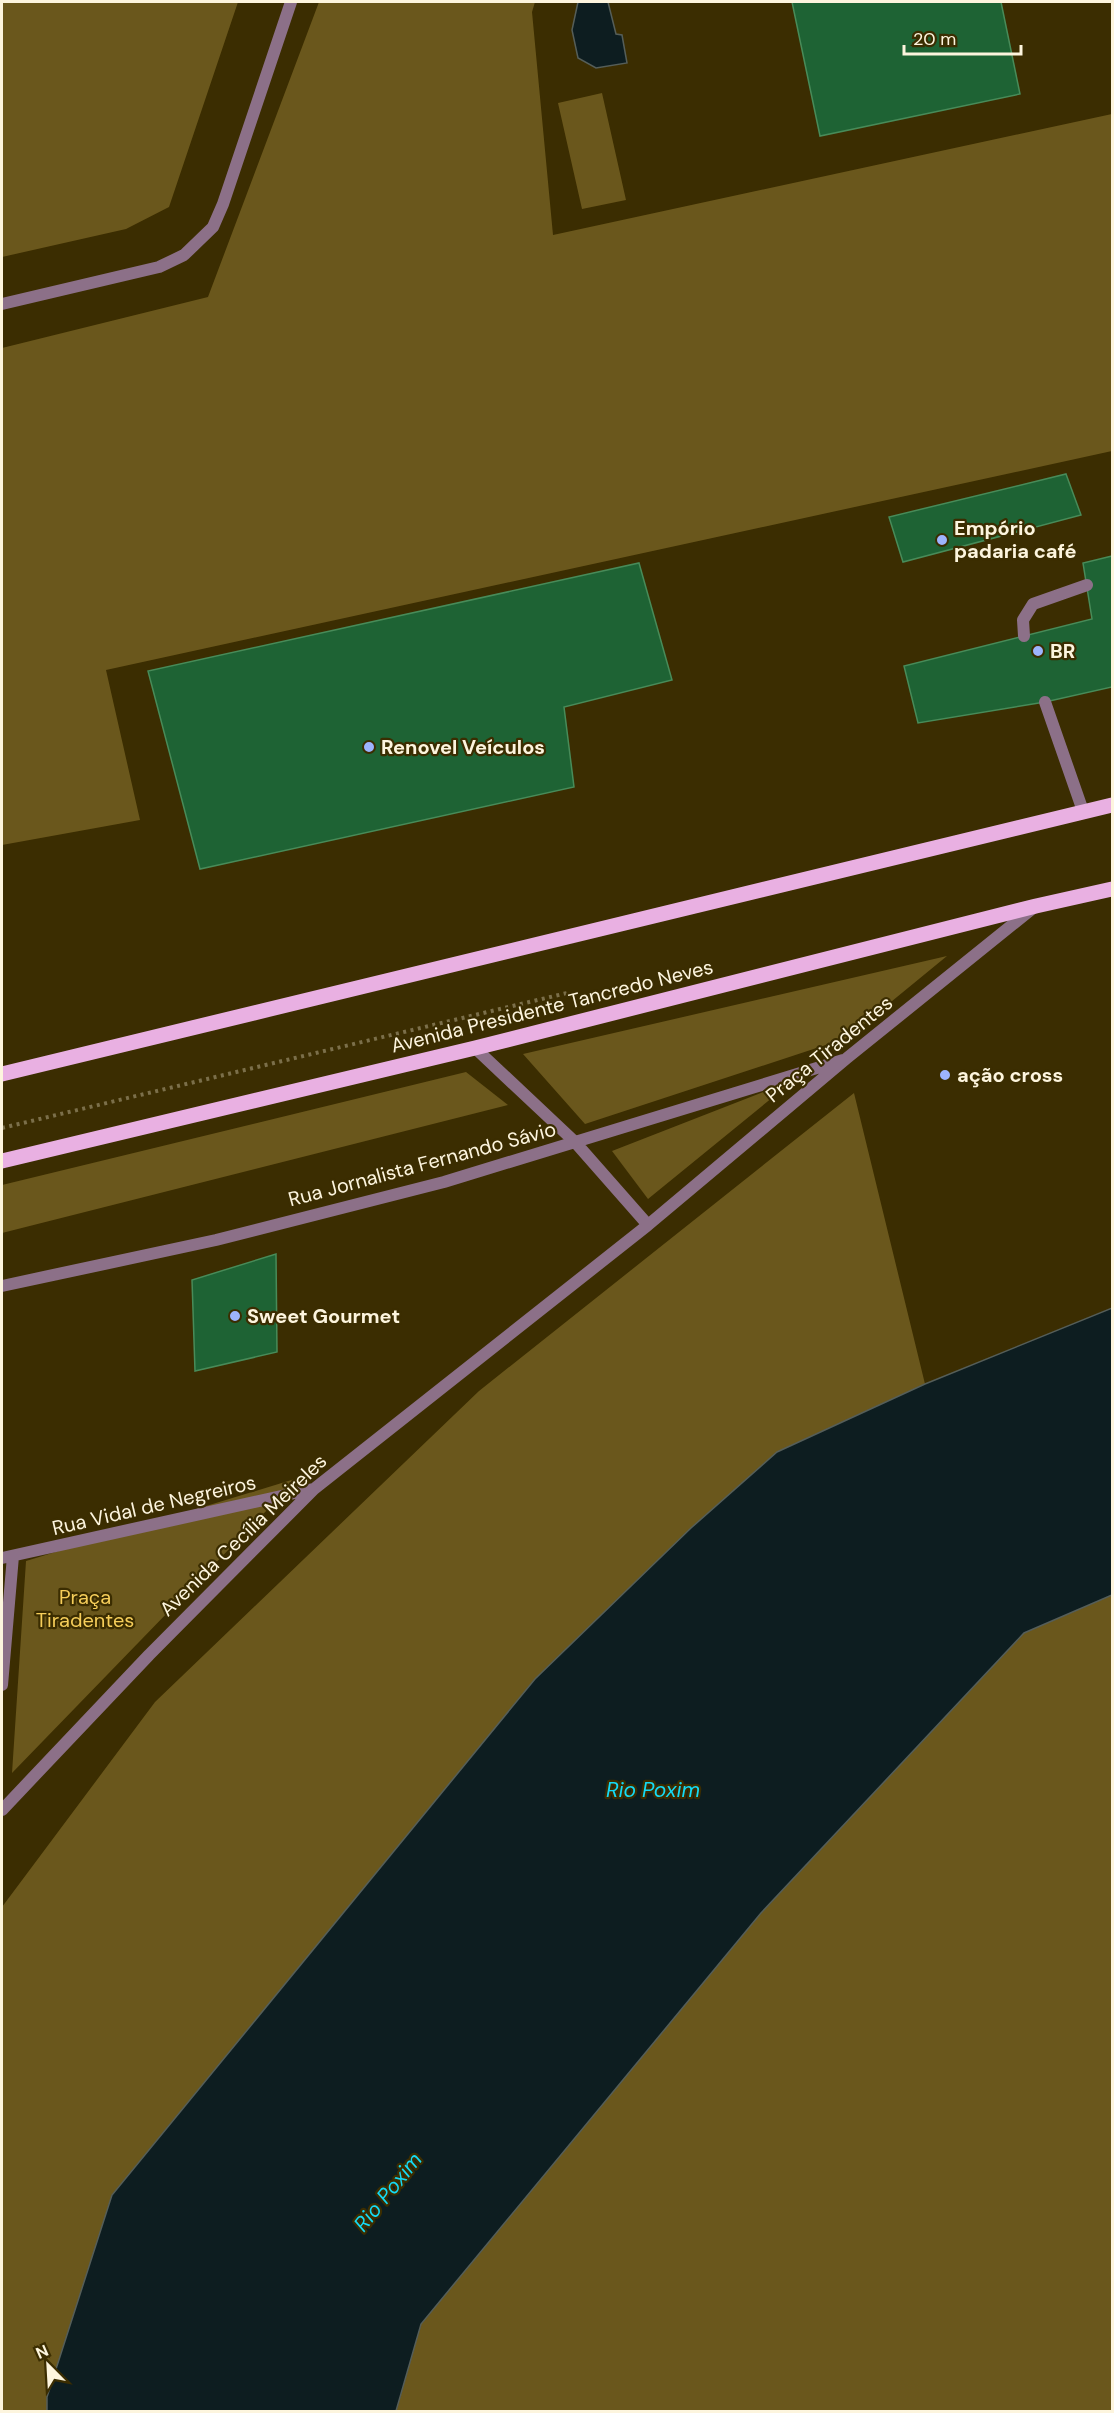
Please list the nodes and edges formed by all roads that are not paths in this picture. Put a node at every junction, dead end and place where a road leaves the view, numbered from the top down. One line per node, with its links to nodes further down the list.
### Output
1 (291, 2): 2 (street)
2 (2, 304)
3 (1087, 585): 4 (street)
4 (1024, 636)
5 (1045, 702): 7 (street)
6 (1113, 805): 7 (main road)
7 (1083, 811): 12 (main road)
8 (1113, 889): 9 (main road, Avenida Presidente Tancredo Neves)
9 (1036, 906): 10 (main road, Avenida Presidente Tancredo Neves); 11 (street, Praça Tiradentes)
10 (476, 1048): 13 (street); 14 (main road, Avenida Presidente Tancredo Neves)
11 (847, 1058): 13 (street, Rua Jornalista Fernando Sávio); 15 (street, Praça Tiradentes)
12 (2, 1074)
13 (575, 1142): 15 (street); 16 (street, Rua Jornalista Fernando Sávio)
14 (2, 1161)
15 (648, 1225): 17 (street, Avenida Cecília Meireles)
16 (2, 1286)
17 (314, 1489): 18 (street, Rua Vidal de Negreiros); 20 (street, Avenida Cecília Meireles)
18 (7, 1557): 19 (street)
19 (2, 1685)
20 (2, 1810)

